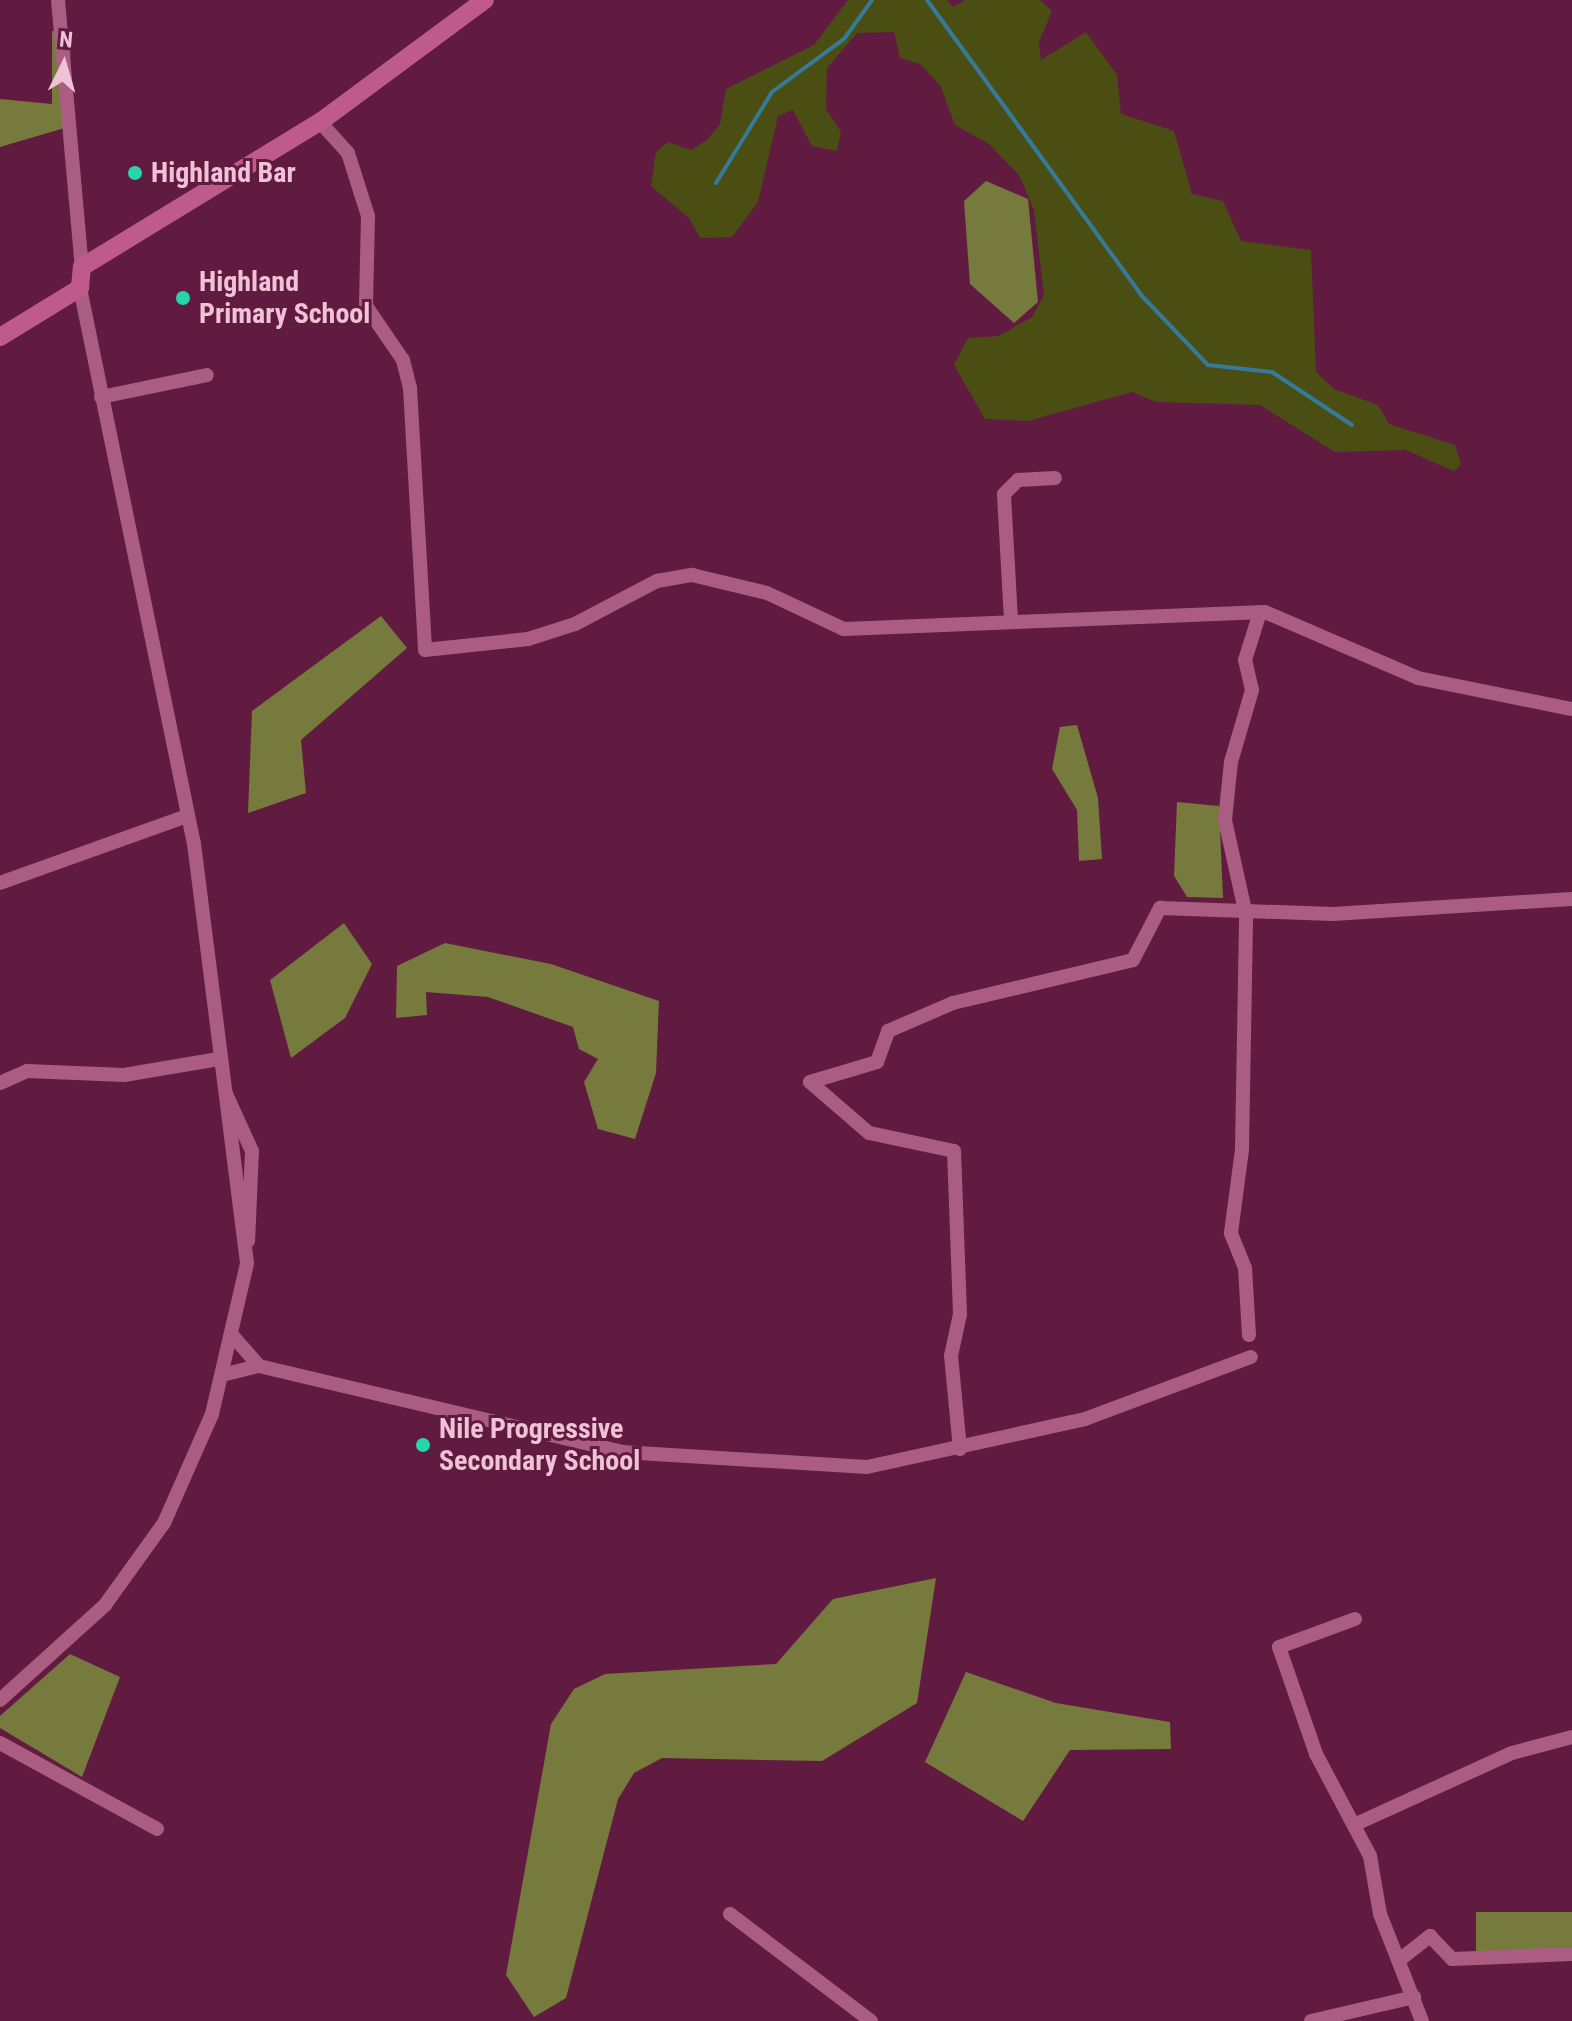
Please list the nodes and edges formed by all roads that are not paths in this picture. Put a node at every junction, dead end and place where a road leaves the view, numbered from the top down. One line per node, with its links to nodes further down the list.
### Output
1 (58, 0): 4 (street)
2 (485, 0): 3 (main road)
3 (320, 122): 4 (main road); 11 (street)
4 (82, 267): 5 (main road)
5 (80, 288): 6 (main road); 8 (street)
6 (0, 337)
7 (207, 375): 8 (street)
8 (101, 397): 13 (street)
9 (1055, 478): 11 (street)
10 (1260, 612): 11 (street); 12 (street); 16 (street)
11 (1011, 620)
12 (1572, 709)
13 (187, 816): 14 (street); 17 (street)
14 (0, 883)
15 (1572, 899): 16 (street)
16 (1246, 915): 22 (street); 26 (street)
17 (219, 1059): 18 (street); 19 (street)
18 (0, 1083)
19 (226, 1093): 20 (street); 20 (street)
20 (247, 1250): 21 (street)
21 (232, 1335): 24 (street); 25 (street)
22 (1249, 1335)
23 (1251, 1357): 26 (street)
24 (259, 1366): 25 (street); 26 (street)
25 (222, 1375): 28 (street)
26 (960, 1449)
27 (1355, 1619): 31 (street)
28 (0, 1700)
29 (1572, 1737): 31 (street)
30 (0, 1743): 32 (street)
31 (1356, 1824): 35 (street)
32 (157, 1829)
33 (730, 1914): 37 (street)
34 (1572, 1954): 35 (street)
35 (1402, 1958): 36 (street)
36 (1414, 1997): 38 (street); 39 (street)
37 (871, 2021)
38 (1311, 2021)
39 (1422, 2021)

